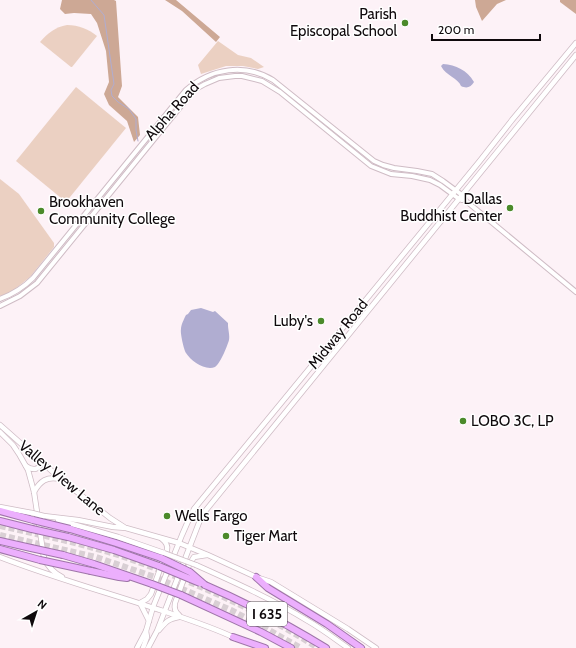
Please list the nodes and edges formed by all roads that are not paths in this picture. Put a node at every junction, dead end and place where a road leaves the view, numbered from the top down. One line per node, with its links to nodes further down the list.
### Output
1 (576, 43): 7 (main road, Midway Road)
2 (576, 55): 8 (main road, Midway Road)
3 (218, 72): 5 (street, Alpha Road); 6 (street); 14 (street, Alpha Road)
4 (242, 76): 5 (street); 6 (street, Alpha Road); 10 (street, Alpha Road)
5 (267, 76): 9 (street, Alpha Road)
6 (219, 78): 15 (street, Alpha Road)
7 (512, 120): 8 (main road); 11 (main road, Midway Road)
8 (519, 126): 12 (main road, Midway Road)
9 (374, 161): 10 (street); 11 (street, Alpha Road)
10 (371, 166): 11 (street, Alpha Road)
11 (454, 192): 12 (street, Alpha Road); 18 (main road, Midway Road)
12 (460, 197): 13 (street, Alpha Road); 19 (main road, Midway Road)
13 (576, 292)
14 (0, 299)
15 (0, 306)
16 (0, 425): 17 (main road, Valley View Lane)
17 (2, 432): 20 (main road, Valley View Lane); 21 (main road, Valley View Lane)
18 (252, 440): 19 (main road); 23 (main road, Midway Road)
19 (258, 445): 25 (main road, Midway Road)
20 (42, 463): 21 (main road); 22 (main road, Valley View Lane)
21 (26, 466): 24 (main road, Valley View Lane)
22 (62, 480): 24 (main road); 31 (main road, Valley View Lane)
23 (211, 490): 25 (main road); 34 (main road, Midway Road)
24 (34, 492): 29 (main road, Valley View Lane)
25 (218, 495): 35 (main road, Midway Road)
26 (0, 507): 28 (main road, bridge)
27 (0, 511): 29 (highway)
28 (44, 516): 31 (main road); 38 (main road)
29 (35, 518): 38 (highway, bridge); 41 (main road, Valley View Lane)
30 (0, 521): 43 (highway, I 635, bridge)
31 (126, 528): 32 (main road)
32 (159, 538): 34 (main road); 44 (main road)
33 (0, 541): 42 (highway, I 635, bridge)
34 (179, 543): 35 (main road); 45 (main road, Midway Road)
35 (189, 547): 37 (main road); 46 (main road, Midway Road)
36 (0, 549): 42 (highway, bridge)
37 (208, 554): 40 (main road); 47 (main road)
38 (162, 556): 43 (highway, bridge); 59 (main road, bridge)
39 (0, 558): 41 (main road)
40 (256, 577): 60 (highway); 61 (main road)
41 (65, 579): 44 (main road)
42 (137, 579): 57 (highway, I 635, bridge)
43 (205, 585): 58 (highway, I 635)
44 (140, 603): 45 (main road); 48 (main road)
45 (153, 607): 46 (main road); 48 (main road, Midway Road)
46 (165, 612): 47 (main road); 50 (main road, Midway Road)
47 (180, 617): 50 (main road); 51 (main road)
48 (149, 621): 49 (main road, Midway Road)
49 (146, 631): 52 (main road, Midway Road); 53 (main road)
50 (155, 634): 54 (main road, Midway Road)
51 (233, 637): 55 (main road); 56 (highway)
52 (137, 648)
53 (144, 648)
54 (148, 648)
55 (255, 648)
56 (265, 648)
57 (291, 648)
58 (326, 648)
59 (348, 648)
60 (361, 648)
61 (376, 648)

